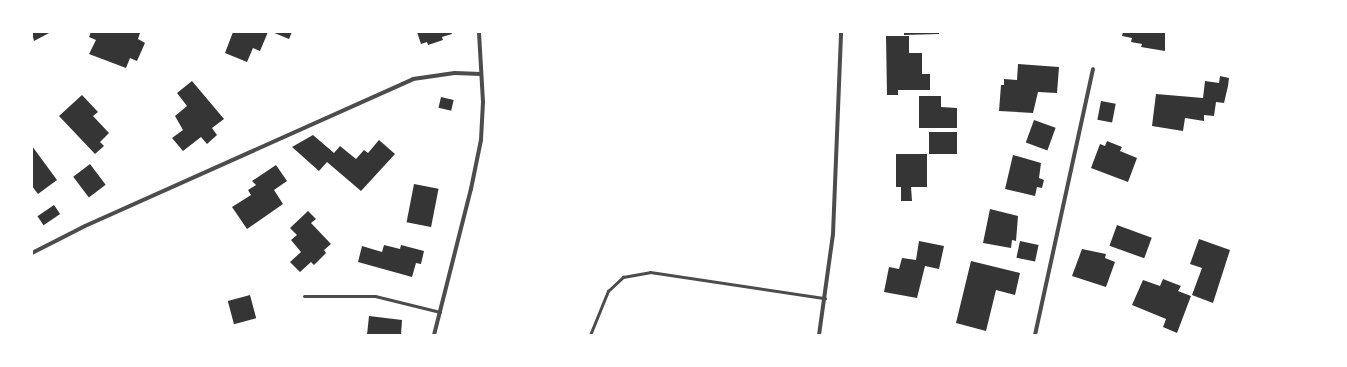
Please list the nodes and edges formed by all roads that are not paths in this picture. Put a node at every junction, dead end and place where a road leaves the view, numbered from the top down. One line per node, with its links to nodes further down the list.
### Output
1 (479, 32): 4 (street)
2 (841, 32): 7 (street)
3 (1093, 69): 12 (street)
4 (481, 74): 5 (street); 8 (street)
5 (32, 253)
6 (304, 296): 8 (lane)
7 (826, 298): 10 (lane); 11 (street)
8 (440, 312): 9 (street)
9 (434, 335)
10 (590, 335)
11 (819, 335)
12 (1035, 335)

